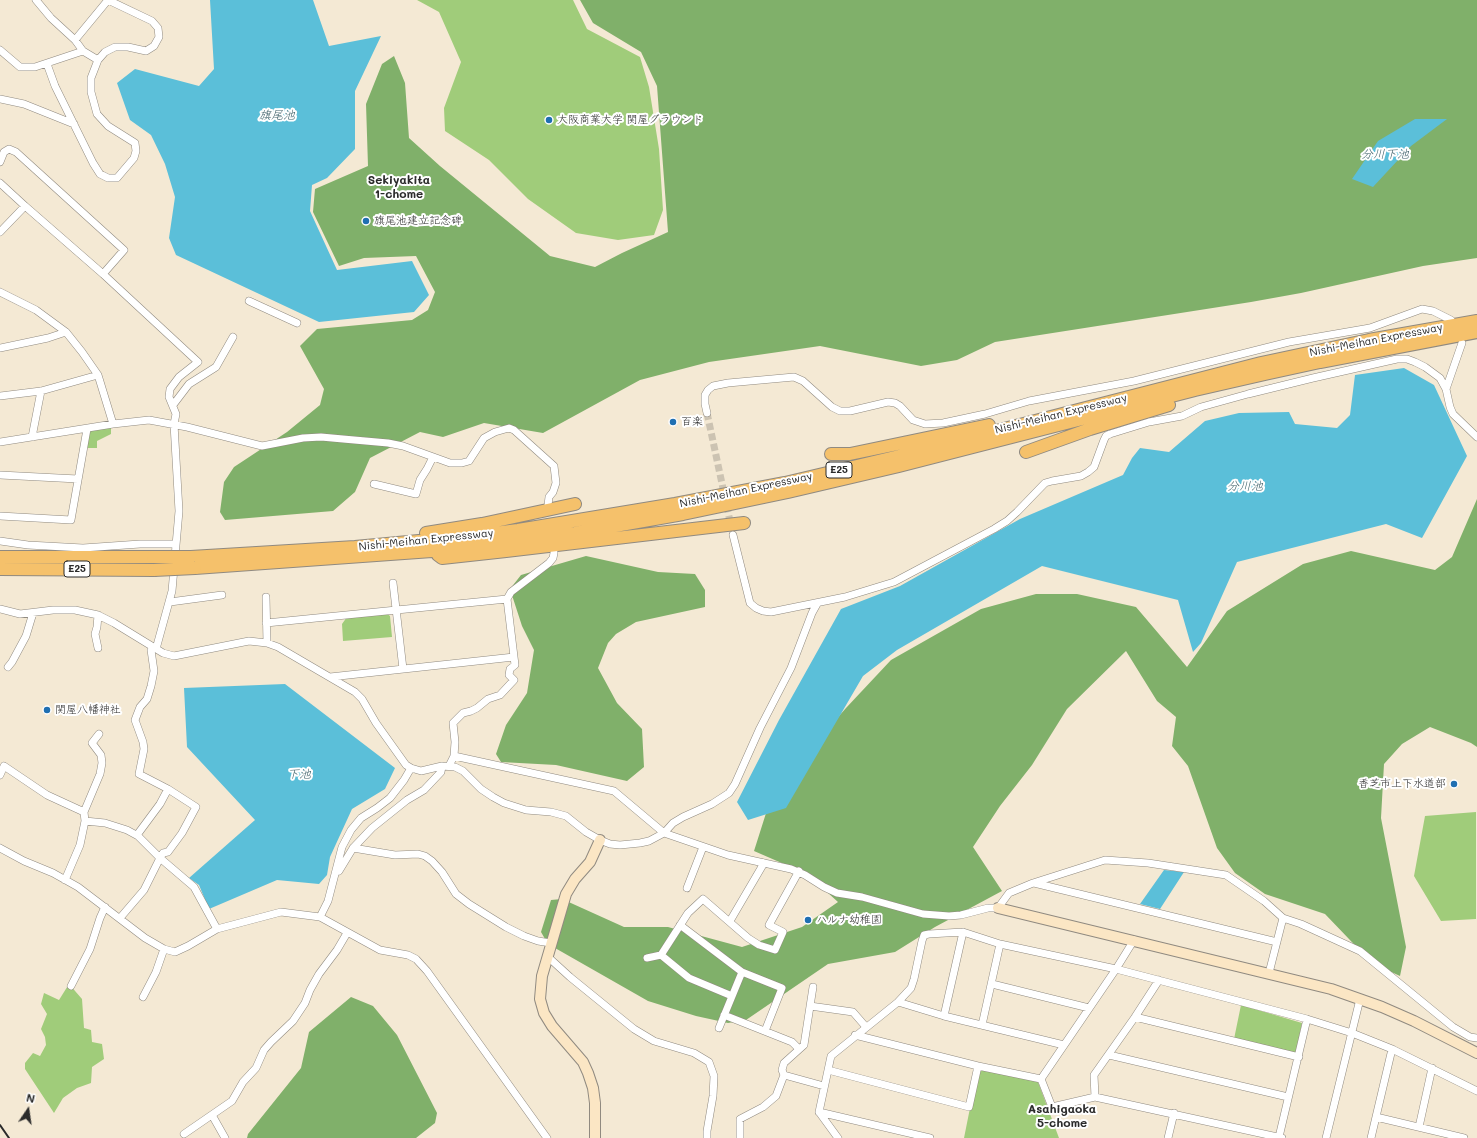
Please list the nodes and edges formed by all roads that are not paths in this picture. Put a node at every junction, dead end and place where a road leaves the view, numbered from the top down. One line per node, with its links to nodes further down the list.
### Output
1 (36, 0): 2 (street)
2 (75, 40): 4 (street); 5 (street)
3 (0, 50): 6 (street)
4 (83, 51): 5 (street); 6 (street)
5 (98, 60): 8 (street)
6 (47, 64): 8 (street)
7 (0, 98): 8 (street)
8 (74, 124)
9 (0, 162): 13 (street)
10 (0, 183): 11 (street)
11 (25, 206): 12 (street); 13 (street)
12 (0, 232)
13 (103, 274): 30 (street)
14 (0, 292): 19 (street)
15 (250, 301): 18 (street)
16 (1452, 320): 31 (street)
17 (1477, 321): 29 (highway, Nishi-Meihan Expressway / E25)
18 (297, 323)
19 (66, 332): 23 (street); 24 (street)
20 (1477, 332): 26 (highway, Nishi-Meihan Expressway / E25)
21 (233, 337): 30 (street)
22 (1462, 343): 25 (street)
23 (0, 348)
24 (98, 375): 27 (street); 32 (street)
25 (1446, 389): 36 (street); 62 (street)
26 (1195, 390): 38 (highway); 52 (highway, Nishi-Meihan Expressway / E25)
27 (41, 391): 28 (street); 35 (street)
28 (0, 396)
29 (1102, 404): 39 (highway); 51 (highway, Nishi-Meihan Expressway / E25)
30 (173, 405): 33 (street)
31 (707, 413)
32 (113, 424): 33 (street); 34 (street)
33 (174, 424): 40 (street); 50 (street)
34 (87, 429): 35 (street); 42 (street)
35 (32, 437): 37 (street)
36 (1477, 437)
37 (0, 442)
38 (1026, 452)
39 (831, 454)
40 (432, 457): 43 (street); 45 (street)
41 (0, 475): 42 (street)
42 (78, 479): 46 (street)
43 (374, 484)
44 (575, 504): 51 (highway)
45 (548, 505)
46 (0, 516)
47 (744, 523): 52 (highway)
48 (733, 535): 62 (street)
49 (0, 541): 50 (street)
50 (172, 544): 61 (street)
51 (355, 547): 55 (highway, Nishi-Meihan Expressway / E25, bridge)
52 (432, 551): 55 (highway, Nishi-Meihan Expressway / E25, bridge)
53 (554, 553): 60 (street)
54 (0, 557): 55 (highway, Nishi-Meihan Expressway / E25)
55 (154, 564): 56 (highway, Nishi-Meihan Expressway / E25)
56 (0, 569)
57 (393, 583): 64 (street)
58 (222, 595): 61 (street)
59 (266, 597): 67 (street)
60 (507, 599): 64 (street); 71 (street)
61 (170, 602): 70 (street)
62 (817, 604): 84 (street)
63 (0, 608): 65 (street)
64 (397, 610): 67 (street); 73 (street)
65 (33, 613): 66 (street); 72 (street)
66 (98, 615): 69 (street); 70 (street)
67 (266, 623): 68 (street)
68 (267, 643): 70 (street); 74 (street)
69 (98, 648)
70 (155, 648): 81 (street)
71 (514, 657): 73 (street); 76 (street)
72 (8, 667)
73 (403, 669): 74 (street)
74 (330, 677): 79 (street)
75 (99, 734): 82 (street)
76 (454, 756): 78 (street); 84 (street)
77 (2, 764): 80 (street); 82 (street)
78 (446, 766): 79 (street); 86 (street); 89 (street)
79 (411, 768): 93 (street)
80 (0, 774)
81 (168, 789): 85 (street); 90 (street)
82 (84, 812): 83 (street)
83 (85, 821): 85 (street); 94 (street)
84 (664, 833): 86 (street); 87 (street)
85 (137, 835): 90 (street)
86 (600, 840): 109 (street)
87 (703, 847): 91 (street); 96 (street)
88 (0, 848): 94 (street)
89 (353, 848): 93 (street); 109 (street)
90 (160, 858): 100 (street); 104 (street)
91 (764, 863): 92 (street); 102 (street)
92 (799, 871): 98 (street); 102 (street)
93 (334, 879): 99 (street)
94 (65, 880): 97 (street)
95 (1033, 883): 98 (street); 101 (street); 108 (street)
96 (687, 888)
97 (105, 907): 100 (street); 120 (street)
98 (998, 908): 107 (street)
99 (320, 917): 104 (street); 106 (street)
100 (120, 918): 111 (street)
101 (1283, 918): 108 (street); 138 (street)
102 (730, 921): 103 (street)
103 (680, 925): 112 (street); 116 (street)
104 (217, 929): 111 (street)
105 (963, 932): 110 (street); 125 (street); 129 (street)
106 (347, 933): 156 (street); 161 (street)
107 (1134, 940): 115 (street); 117 (street)
108 (1277, 942): 117 (street)
109 (551, 943): 113 (street)
110 (1000, 944): 115 (street); 119 (street)
111 (164, 949): 123 (street)
112 (661, 955): 114 (street); 122 (street)
113 (548, 956): 162 (street); 163 (street)
114 (647, 958)
115 (1116, 969): 118 (street); 127 (street)
116 (742, 972): 122 (street); 135 (street)
117 (1269, 973): 124 (street)
118 (1159, 980): 130 (street); 131 (street)
119 (992, 984): 127 (street); 132 (street)
120 (71, 986)
121 (813, 988): 126 (street)
122 (732, 996): 128 (street)
123 (143, 998)
124 (1360, 999): 136 (street); 142 (street)
125 (898, 1002): 129 (street); 133 (street)
126 (810, 1006): 133 (street); 141 (street)
127 (1089, 1008): 139 (street)
128 (724, 1015): 134 (street); 135 (street)
129 (944, 1016): 132 (street)
130 (1135, 1017): 143 (street); 144 (street)
131 (1307, 1019): 136 (street); 144 (street)
132 (982, 1025): 139 (street)
133 (866, 1027): 137 (street)
134 (719, 1028)
135 (765, 1031): 141 (street)
136 (1352, 1033): 140 (street); 169 (street)
137 (855, 1035): 145 (street); 147 (street)
138 (1477, 1038)
139 (1064, 1045): 149 (street)
140 (1392, 1049): 146 (street); 157 (street)
141 (799, 1050): 148 (street)
142 (1477, 1053)
143 (1109, 1055): 152 (street); 153 (street)
144 (1299, 1057): 153 (street)
145 (978, 1066): 147 (street); 149 (street)
146 (1432, 1068): 151 (street); 158 (street)
147 (828, 1070): 150 (street)
148 (784, 1075): 150 (street); 164 (street)
149 (1041, 1079): 152 (street)
150 (824, 1086): 154 (street)
151 (1477, 1090)
152 (1095, 1097): 155 (street)
153 (1288, 1097): 168 (street)
154 (819, 1112): 165 (street); 166 (street)
155 (1174, 1113): 167 (street); 168 (street)
156 (212, 1115): 159 (street); 160 (street)
157 (1376, 1117): 158 (street); 170 (street)
158 (1419, 1127): 171 (street)
159 (184, 1134)
160 (225, 1138)
161 (547, 1138)
162 (595, 1138)
163 (707, 1138)
164 (740, 1138)
165 (838, 1138)
166 (930, 1138)
167 (1168, 1138)
168 (1281, 1138)
169 (1326, 1138)
170 (1371, 1138)
171 (1464, 1138)

